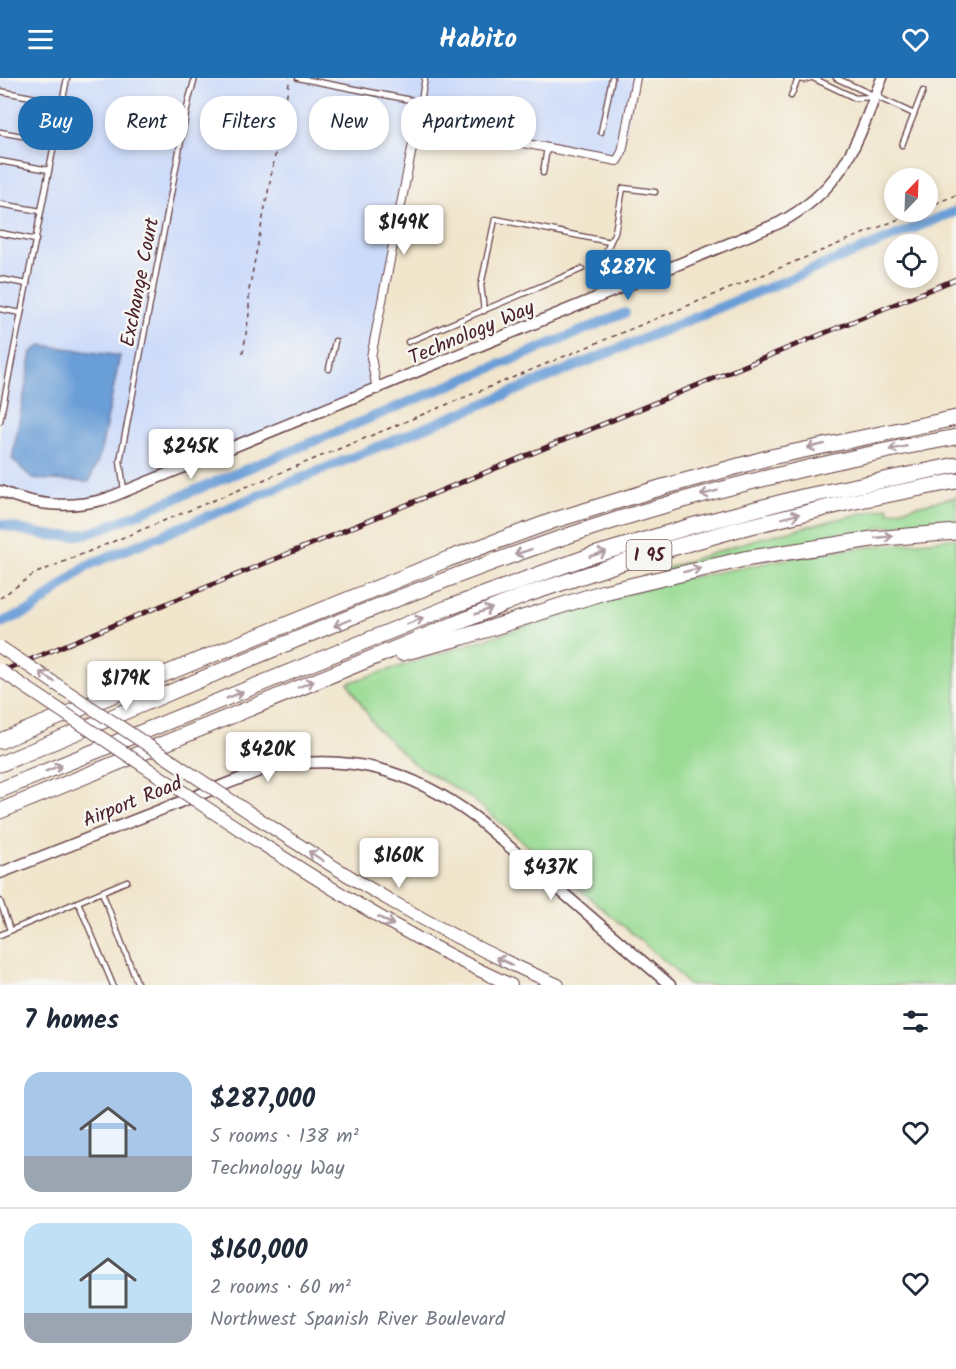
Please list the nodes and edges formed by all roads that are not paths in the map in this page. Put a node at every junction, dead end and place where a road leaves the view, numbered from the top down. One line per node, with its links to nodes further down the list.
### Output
1 (67, 78): 14 (lane)
2 (195, 78): 54 (lane, Exchange Court)
3 (298, 78): 18 (lane)
4 (425, 78): 15 (lane)
5 (612, 78): 21 (lane)
6 (636, 78): 25 (street)
7 (812, 78): 10 (lane); 17 (lane)
8 (836, 78): 17 (lane)
9 (882, 78): 17 (street, Technology Way)
10 (797, 79): 16 (lane)
11 (0, 91): 13 (lane)
12 (923, 91): 19 (lane)
13 (26, 96)
14 (63, 96)
15 (422, 96)
16 (791, 96)
17 (875, 97): 19 (lane); 40 (street, Technology Way)
18 (401, 98)
19 (914, 114): 24 (lane)
20 (0, 132): 22 (lane)
21 (601, 132)
22 (18, 135)
23 (536, 146): 25 (street)
24 (902, 146)
25 (547, 148): 30 (lane)
26 (53, 150): 29 (lane)
27 (412, 150): 47 (street)
28 (0, 161): 29 (lane)
29 (49, 170): 33 (lane)
30 (543, 173)
31 (655, 192): 36 (lane)
32 (0, 204): 33 (lane)
33 (41, 211): 35 (lane)
34 (0, 233): 35 (lane)
35 (36, 240): 39 (lane)
36 (610, 242): 40 (lane); 42 (lane)
37 (582, 269): 42 (lane)
38 (0, 279): 39 (lane)
39 (27, 284): 43 (lane)
40 (621, 289): 47 (street, Technology Way)
41 (0, 309): 43 (lane)
42 (484, 310): 45 (lane)
43 (21, 313): 49 (lane)
44 (334, 341): 46 (lane)
45 (408, 342)
46 (329, 369)
47 (377, 390): 54 (street, Technology Way)
48 (956, 418): 59 (highway, one-way to 59)
49 (0, 421)
50 (956, 438): 60 (highway, one-way to 60)
51 (956, 465): 61 (highway, one-way to 51)
52 (956, 481): 57 (highway, I 95, one-way to 52)
53 (0, 491): 54 (street, Technology Way)
54 (124, 492)
55 (956, 532): 57 (highway, one-way to 55)
56 (0, 646): 73 (main road, one-way to 56, bridge)
57 (353, 665): 62 (highway, I 95, one-way to 57)
58 (0, 670): 72 (main road, one-way to 72, bridge)
59 (0, 741)
60 (0, 764)
61 (0, 790)
62 (0, 811)
63 (0, 873): 74 (street, Airport Road)
64 (127, 881): 65 (lane)
65 (102, 892): 67 (lane); 71 (lane)
66 (0, 902): 68 (lane)
67 (78, 902): 68 (lane); 70 (lane)
68 (10, 930): 69 (lane)
69 (0, 935)
70 (113, 985)
71 (138, 985)
72 (511, 985)
73 (558, 985)
74 (670, 985)

